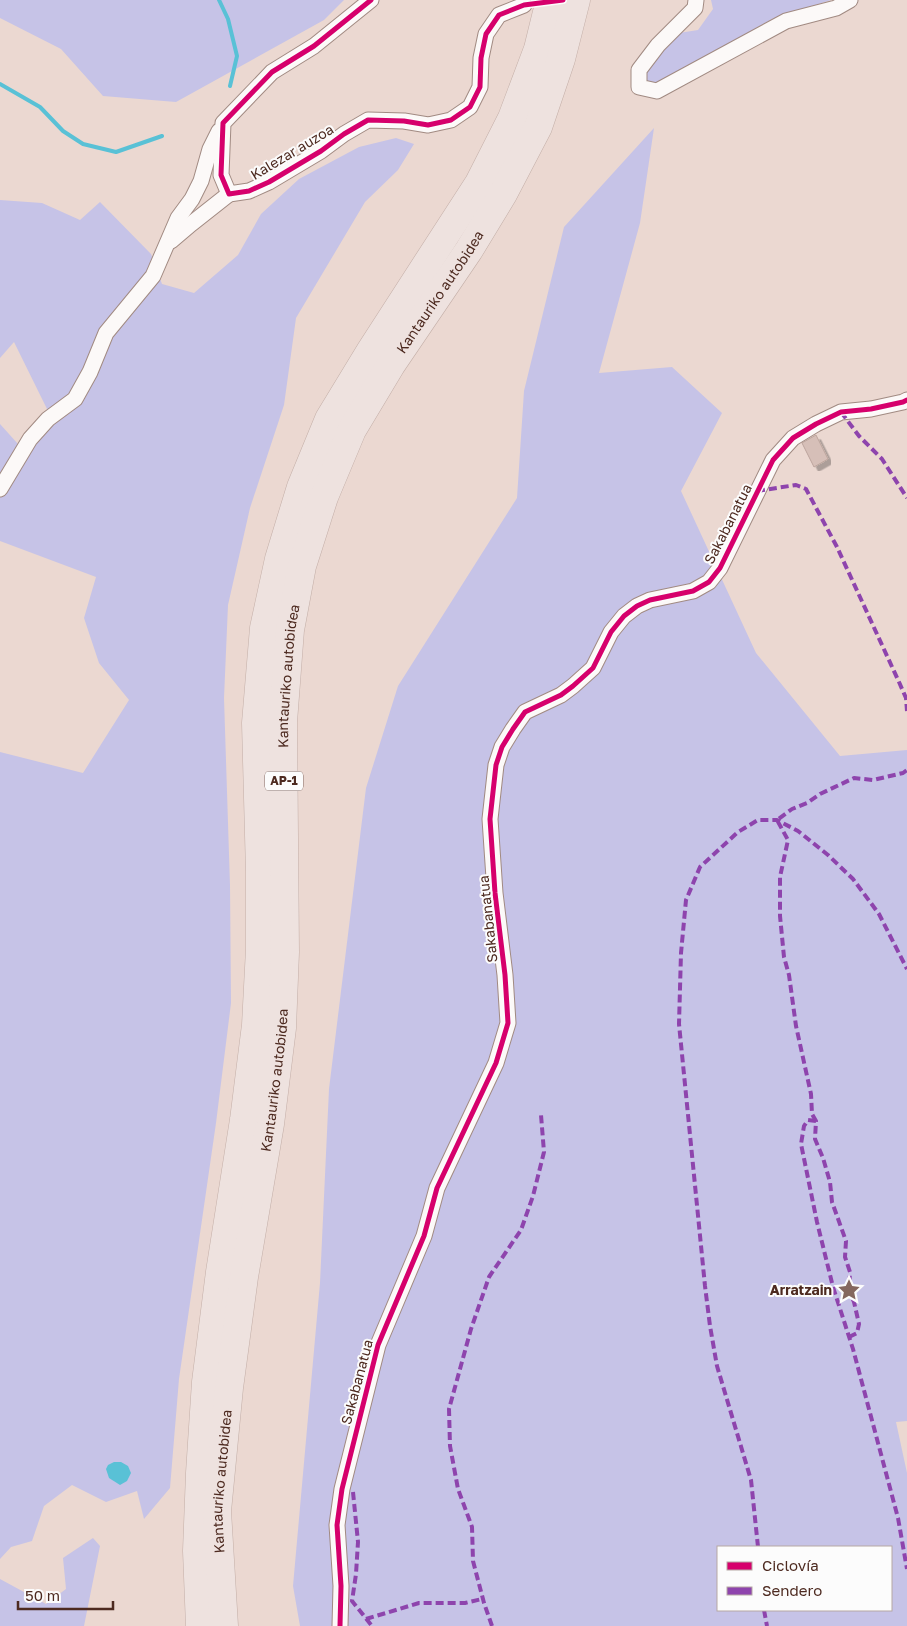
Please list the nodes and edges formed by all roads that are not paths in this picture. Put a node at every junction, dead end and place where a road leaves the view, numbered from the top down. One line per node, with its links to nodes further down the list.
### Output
1 (371, 0): 6 (street, Kalezar auzoa)
2 (576, 0): 12 (highway, Kantauriko autobidea / AP-1)
3 (696, 0): 4 (street)
4 (850, 0)
5 (537, 3): 7 (street, Kalezar auzoa); 11 (highway, Kantauriko autobidea)
6 (223, 123): 7 (street); 8 (street, Kalezar auzoa)
7 (229, 194): 8 (street, Kalezar auzoa)
8 (165, 248): 10 (street, Kalezar auzoa)
9 (907, 400): 13 (street, Sakabanatua)
10 (0, 489)
11 (200, 1626)
12 (224, 1626)
13 (340, 1626)

